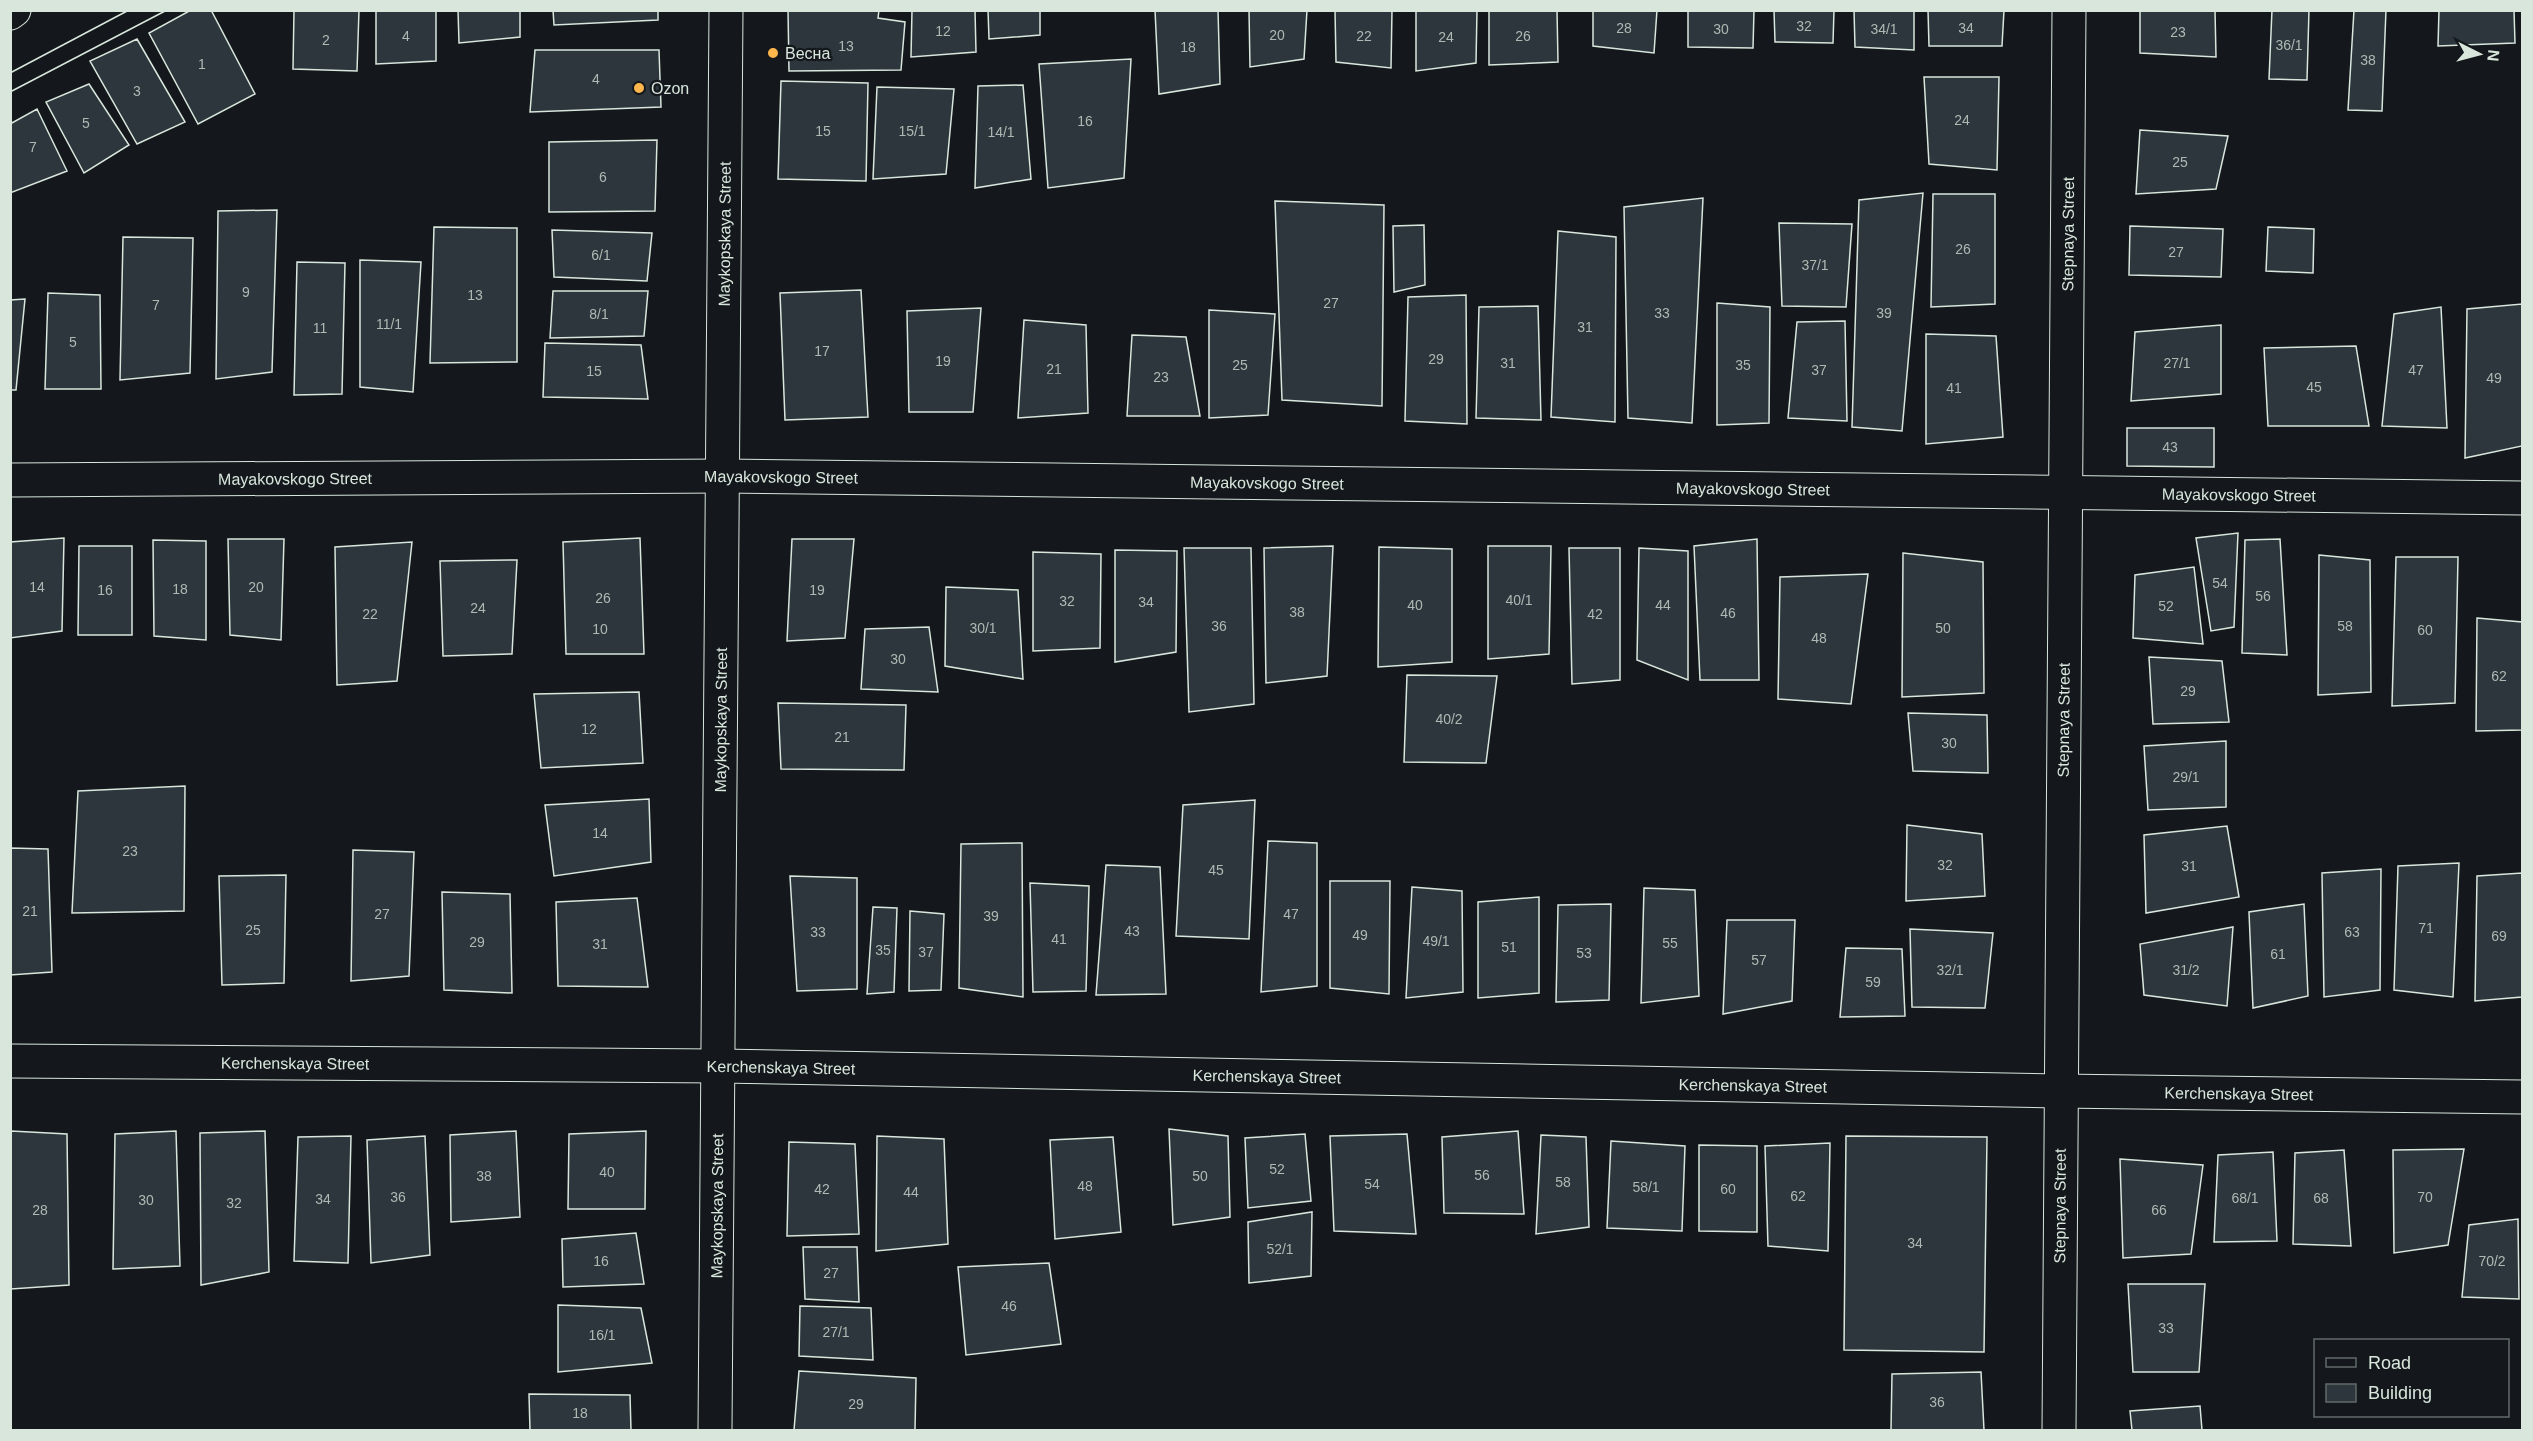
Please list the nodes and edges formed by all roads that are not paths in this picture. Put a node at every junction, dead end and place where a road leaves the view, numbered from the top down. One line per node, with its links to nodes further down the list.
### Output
1 (726, 10): 3 (street, Maykopskaya Street)
2 (2069, 10): 5 (street, Stepnaya Street)
3 (724, 476): 4 (street, Mayakovskogo Street); 5 (street, Mayakovskogo Street); 8 (street, Maykopskaya Street)
4 (10, 480)
5 (2067, 493): 6 (street, Mayakovskogo Street); 9 (street, Stepnaya Street)
6 (2523, 498)
7 (10, 1061): 8 (street, Kerchenskaya Street)
8 (719, 1066): 9 (street, Kerchenskaya Street); 11 (street, Maykopskaya Street)
9 (2059, 1091): 10 (street, Kerchenskaya Street); 12 (street, Stepnaya Street)
10 (2523, 1097)
11 (715, 1431)
12 (2059, 1431)

